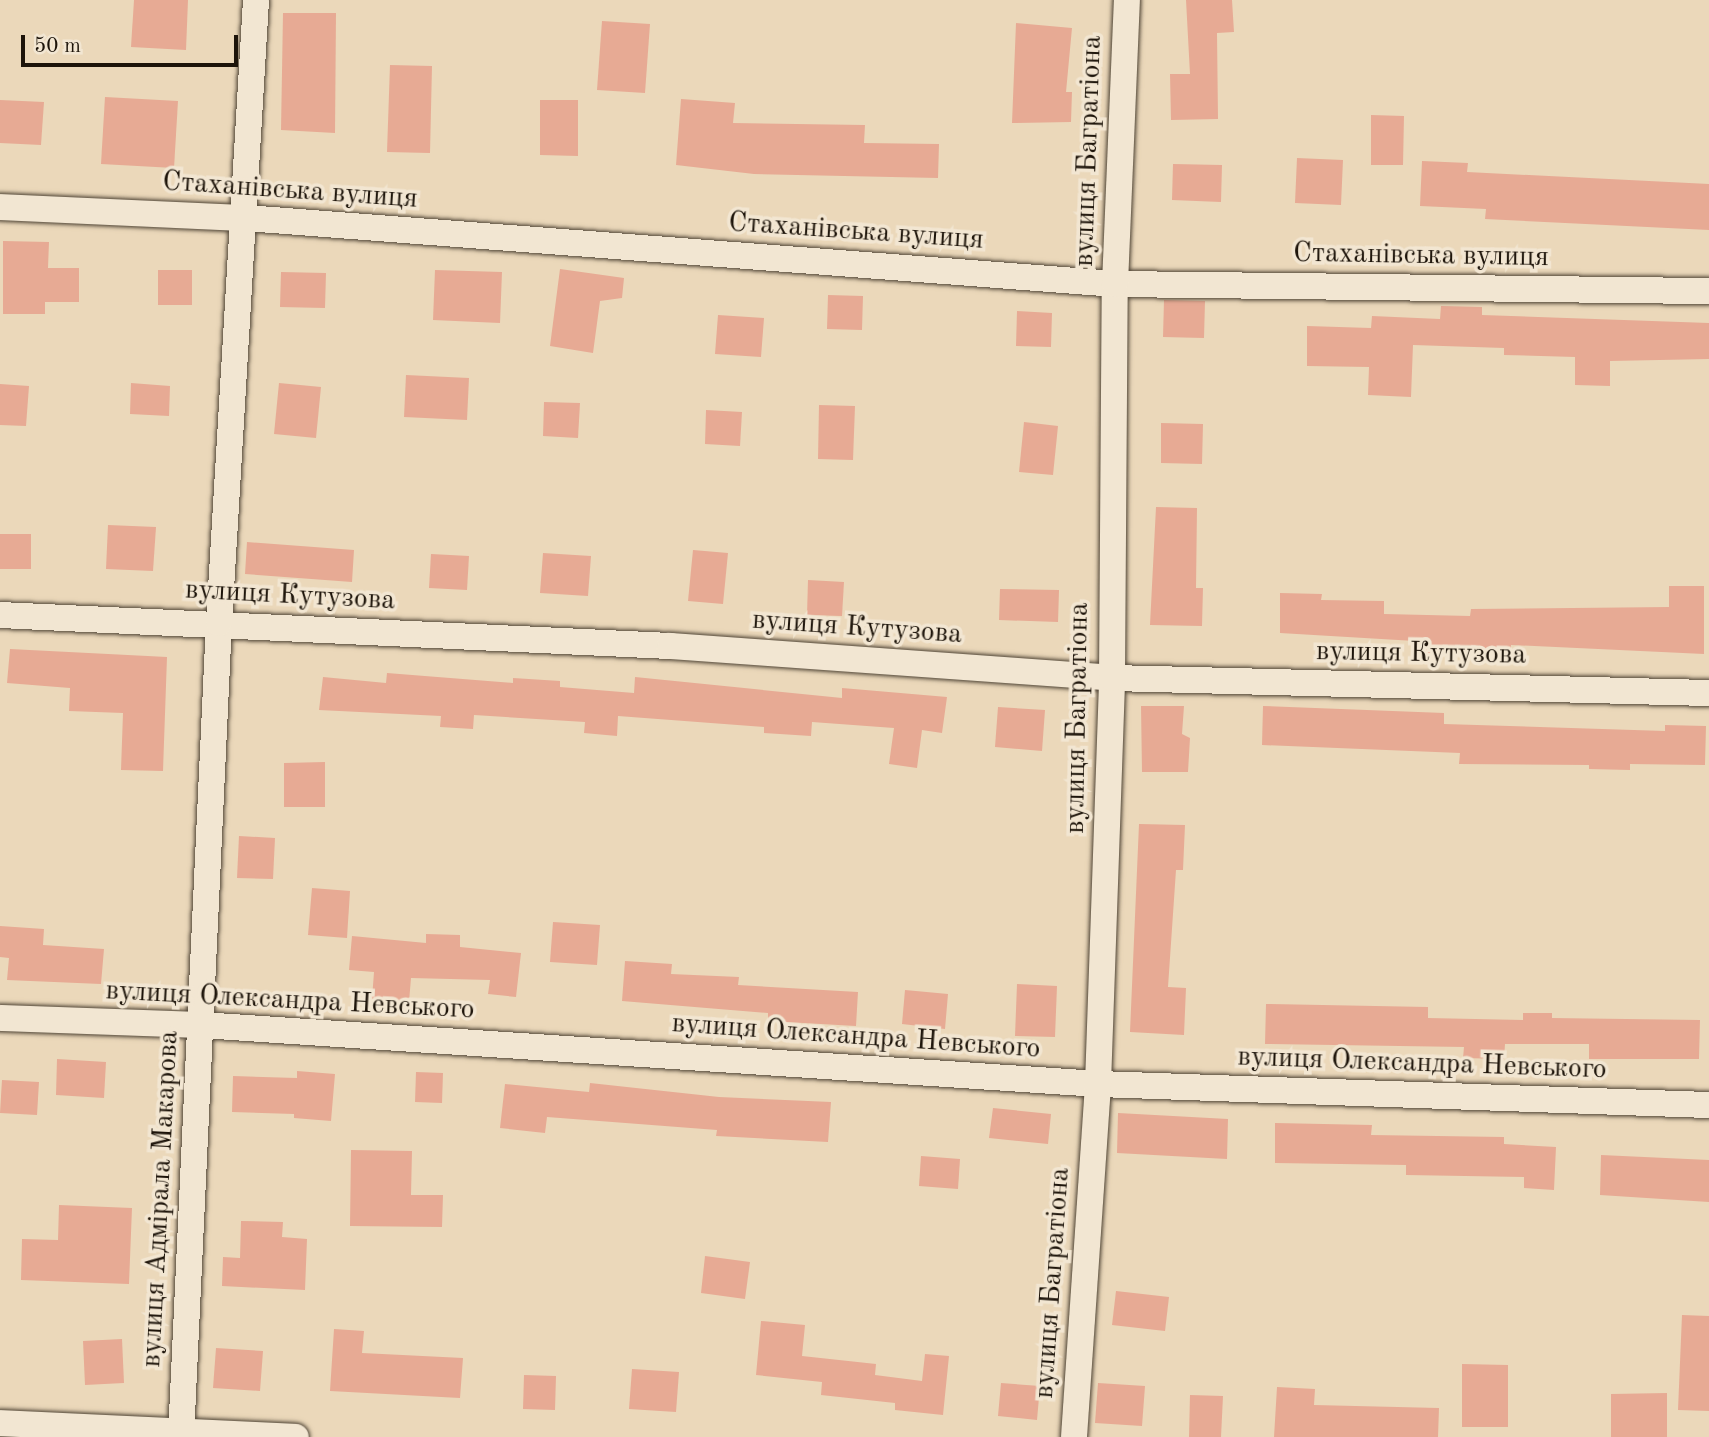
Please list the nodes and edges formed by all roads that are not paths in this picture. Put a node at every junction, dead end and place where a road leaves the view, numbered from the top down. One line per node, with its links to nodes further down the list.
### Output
1 (256, 0): 4 (street, вулиця Адмірала Макарова)
2 (1127, 0): 5 (street, вулиця Багратіона)
3 (0, 207): 4 (street, Стаханівська вулиця)
4 (246, 218): 5 (street, Стаханівська вулиця); 8 (street, вулиця Адмірала Макарова)
5 (1115, 284): 6 (street, Стаханівська вулиця); 9 (street, вулиця Багратіона)
6 (1709, 290)
7 (0, 615): 8 (street, вулиця Кутузова)
8 (219, 623): 9 (street, вулиця Кутузова); 12 (street, вулиця Адмірала Макарова)
9 (1112, 678): 10 (street, вулиця Кутузова); 13 (street, вулиця Багратіона)
10 (1709, 693)
11 (0, 1018): 12 (street, вулиця Олександра Невського)
12 (201, 1025): 13 (street, вулиця Олександра Невського); 16 (street, вулиця Адмірала Макарова)
13 (1098, 1084): 14 (street, вулиця Олександра Невського); 18 (street, вулиця Багратіона)
14 (1709, 1105)
15 (0, 1423): 16 (street)
16 (182, 1433): 17 (street)
17 (296, 1437)
18 (1074, 1437)

